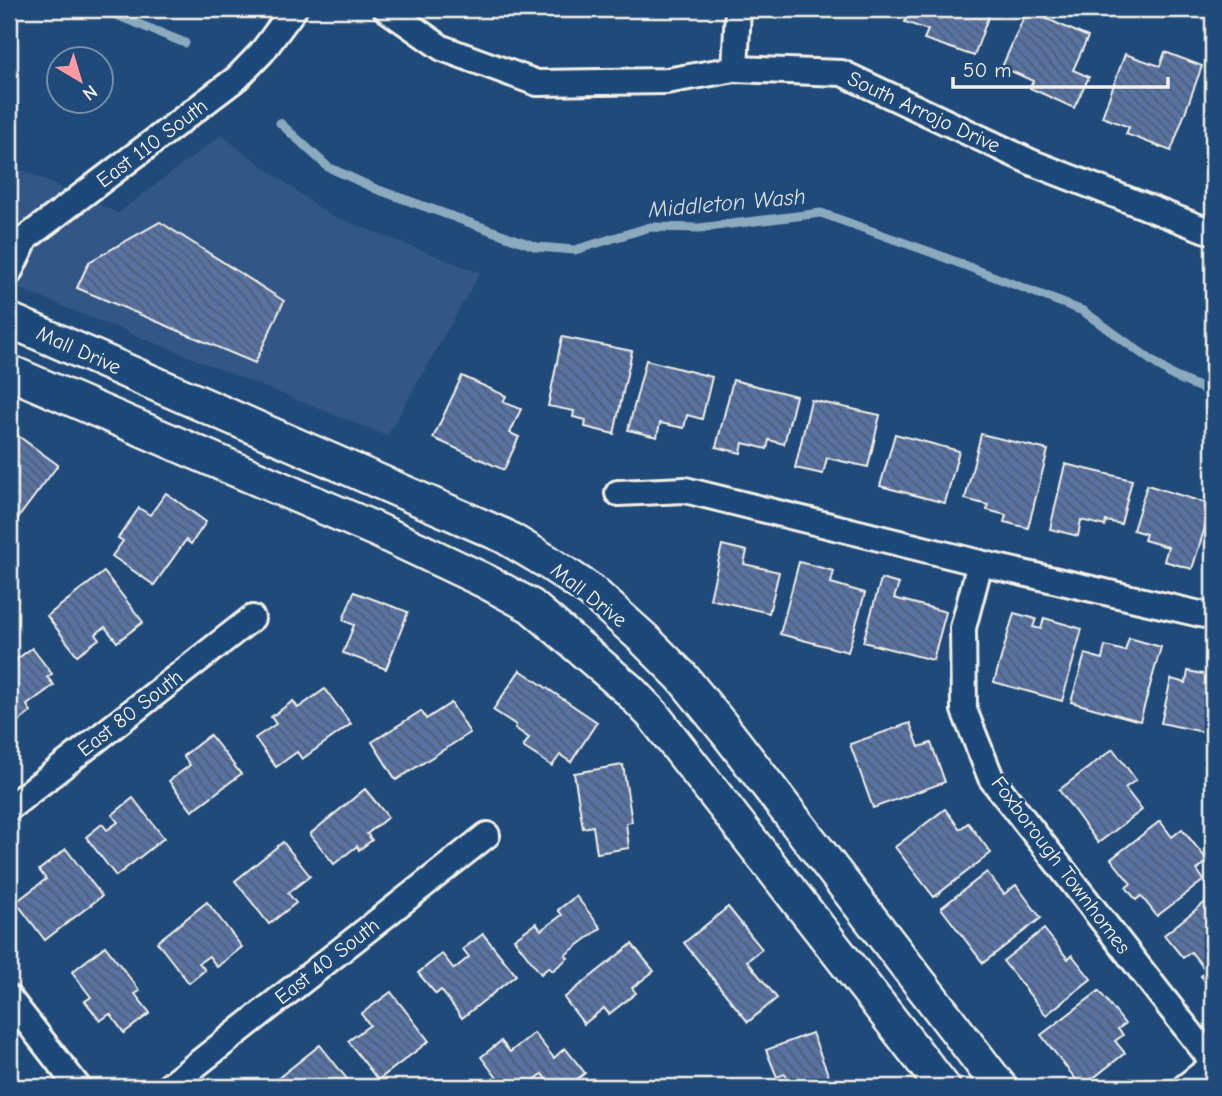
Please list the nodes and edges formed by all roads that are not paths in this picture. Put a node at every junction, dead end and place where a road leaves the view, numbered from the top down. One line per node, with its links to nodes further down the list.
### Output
1 (294, 9): 6 (street, East 110 South)
2 (386, 9): 4 (street, South Arrojo Drive)
3 (738, 9): 4 (street)
4 (735, 69): 5 (street, South Arrojo Drive)
5 (1213, 231)
6 (9, 273)
7 (9, 320): 20 (main road, Mall Drive)
8 (9, 372): 19 (main road)
9 (618, 493): 10 (street)
10 (980, 563): 11 (street); 16 (street, Foxborough Townhomes)
11 (1213, 617)
12 (252, 618): 13 (street, East 80 South)
13 (9, 808)
14 (487, 835): 18 (street, East 40 South)
15 (9, 998): 17 (street)
16 (1213, 1064): 21 (street)
17 (78, 1087)
18 (168, 1087)
19 (943, 1087)
20 (1000, 1087)
21 (1185, 1087)

